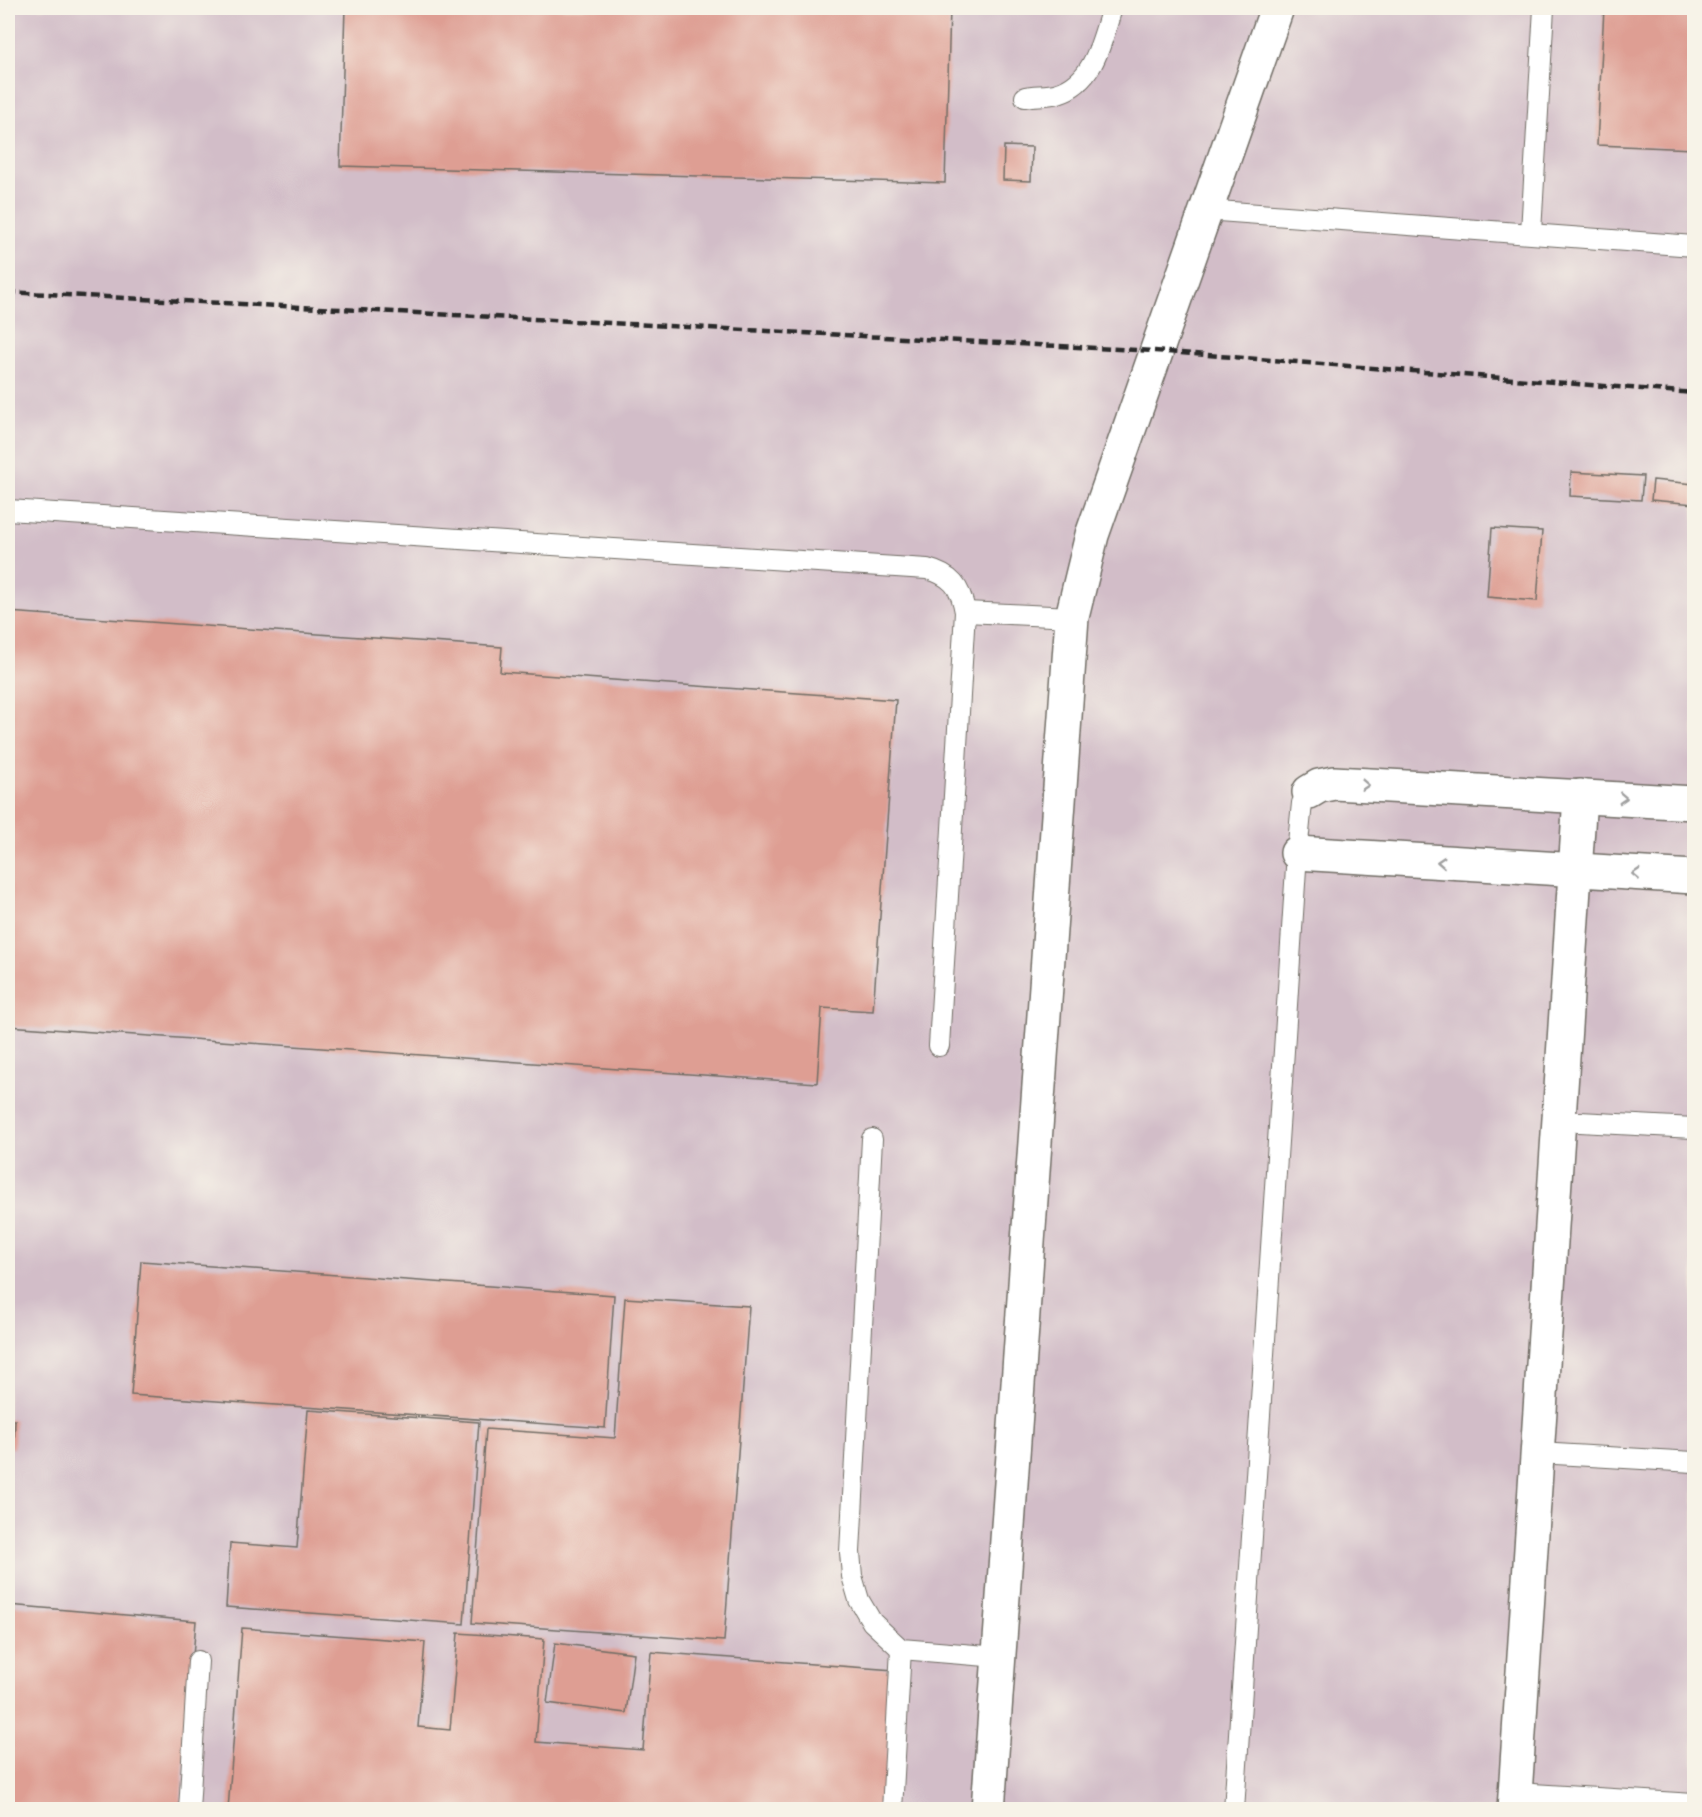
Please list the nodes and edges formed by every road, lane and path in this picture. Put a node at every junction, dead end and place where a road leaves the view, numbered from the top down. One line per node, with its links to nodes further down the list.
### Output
1 (1112, 8): 4 (lane)
2 (1277, 8): 5 (street)
3 (1544, 8): 6 (lane)
4 (1025, 97)
5 (1205, 210): 6 (lane); 10 (street)
6 (1531, 232): 7 (lane)
7 (1695, 246)
8 (8, 510): 9 (lane)
9 (965, 612): 10 (lane); 17 (lane)
10 (1072, 617): 24 (street)
11 (1309, 792): 12 (street, one-way to 12); 14 (lane)
12 (1580, 796): 13 (street, one-way to 13); 15 (street)
13 (1695, 803)
14 (1297, 853): 15 (street, one-way to 14); 31 (lane)
15 (1577, 870): 16 (street, one-way to 15); 18 (street)
16 (1695, 877)
17 (939, 1046)
18 (1560, 1121): 19 (lane); 21 (street)
19 (1695, 1128)
20 (872, 1139): 23 (lane)
21 (1538, 1453): 22 (lane); 26 (street)
22 (1695, 1462)
23 (901, 1649): 24 (lane); 29 (lane)
24 (999, 1657): 30 (street)
25 (198, 1661): 28 (lane)
26 (1515, 1801): 27 (lane)
27 (1695, 1804)
28 (189, 1809)
29 (892, 1809)
30 (988, 1809)
31 (1234, 1809)

